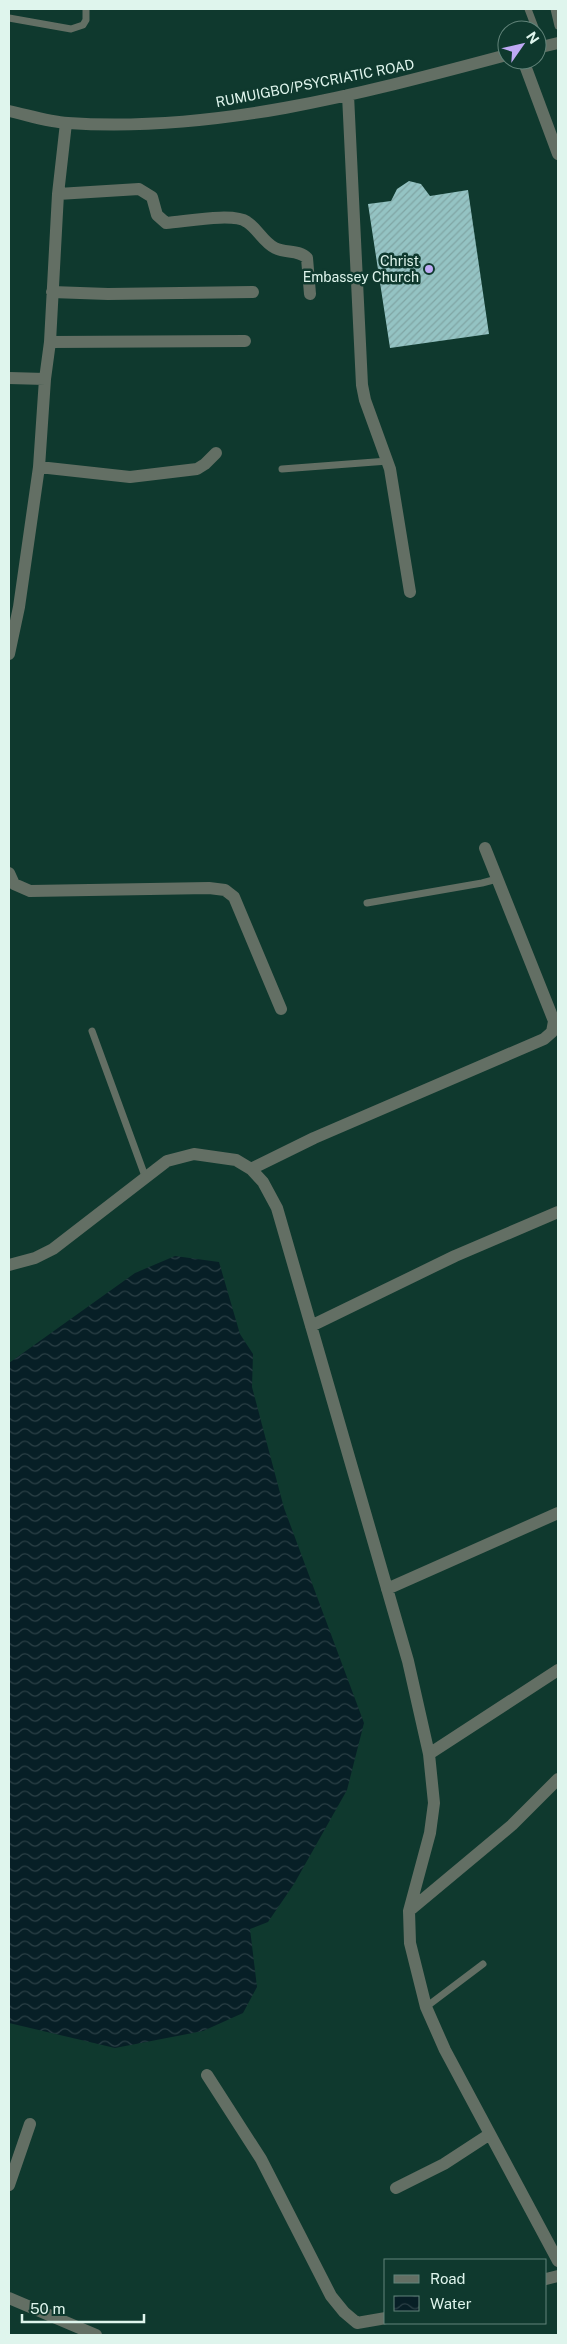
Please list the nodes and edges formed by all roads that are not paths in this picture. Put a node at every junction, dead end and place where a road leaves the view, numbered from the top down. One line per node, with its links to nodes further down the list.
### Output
1 (86, 9): 3 (lane)
2 (554, 9): 4 (lane)
3 (9, 18)
4 (558, 26)
5 (497, 58): 7 (street, RUMUIGBO/PSYCRIATIC ROAD)
6 (526, 70): 10 (street)
7 (348, 95): 9 (street, RUMUIGBO/PSYCRIATIC ROAD); 20 (street)
8 (9, 111): 9 (street, RUMUIGBO/PSYCRIATIC ROAD)
9 (66, 123): 11 (street)
10 (558, 154)
11 (58, 194): 12 (street); 14 (street)
12 (52, 292): 13 (street); 16 (street)
13 (253, 292)
14 (310, 294)
15 (245, 341): 16 (street)
16 (50, 342): 18 (street)
17 (9, 378): 18 (street)
18 (45, 378): 21 (street)
19 (216, 453): 21 (street)
20 (388, 461): 22 (lane); 23 (street)
21 (39, 467): 24 (street)
22 (282, 469)
23 (410, 592)
24 (9, 647)
25 (485, 848): 27 (street)
26 (9, 873): 29 (street)
27 (497, 879): 28 (lane); 31 (street)
28 (367, 903)
29 (280, 1009)
30 (92, 1031): 32 (lane)
31 (251, 1169): 32 (street); 35 (street)
32 (145, 1176): 34 (street)
33 (558, 1212): 35 (street)
34 (9, 1265)
35 (311, 1326): 37 (street)
36 (558, 1513): 37 (street)
37 (387, 1589): 39 (street)
38 (558, 1670): 39 (street)
39 (429, 1754): 41 (street)
40 (558, 1779): 41 (street)
41 (409, 1911): 43 (street)
42 (483, 1964): 43 (lane)
43 (426, 2007): 46 (street)
44 (207, 2075): 51 (street)
45 (30, 2124): 47 (street)
46 (490, 2134): 48 (street); 49 (street)
47 (9, 2185)
48 (396, 2188)
49 (558, 2261)
50 (9, 2298): 52 (street)
51 (384, 2318)
52 (96, 2335)

